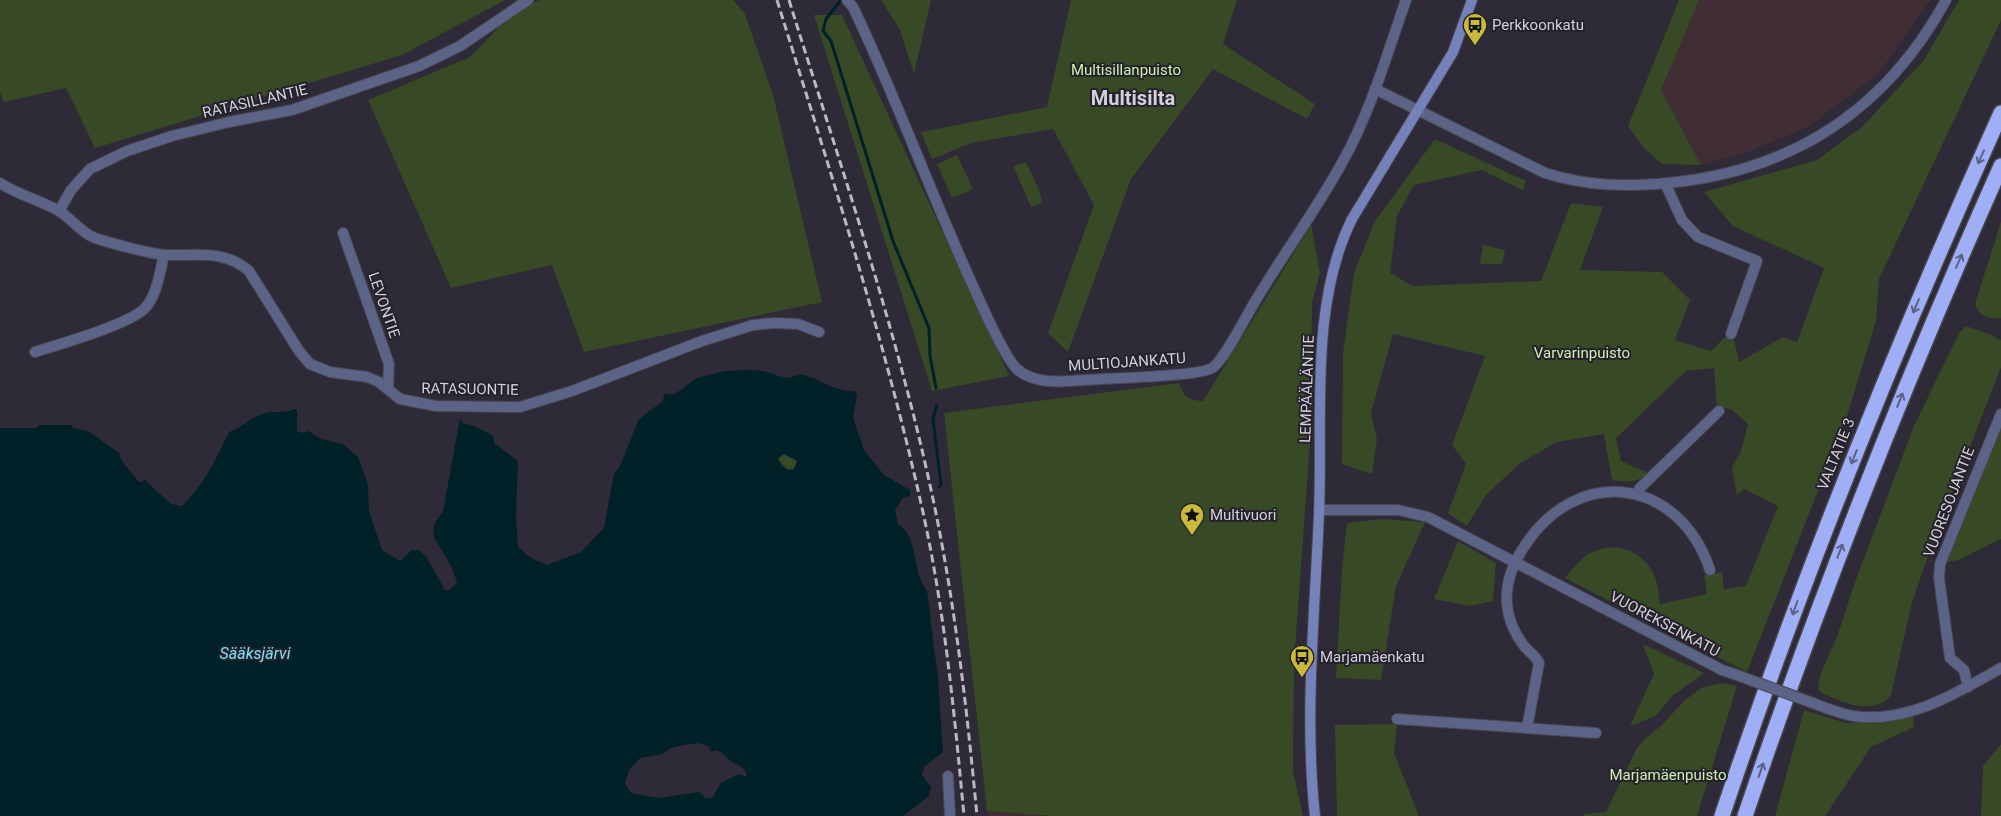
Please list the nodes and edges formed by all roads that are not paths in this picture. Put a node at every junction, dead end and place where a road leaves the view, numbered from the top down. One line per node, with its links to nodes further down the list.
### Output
1 (528, 0): 12 (street, RATASILLANTIE)
2 (847, 0): 6 (street, MULTIOJANKATU)
3 (1406, 0): 6 (street, MULTIOJANKATU)
4 (1472, 0): 7 (main road, LEMPÄÄLÄNTIE)
5 (1946, 0): 11 (street)
6 (1375, 89): 7 (street)
7 (1419, 111): 11 (street); 22 (main road, LEMPÄÄLÄNTIE)
8 (2001, 113): 33 (highway, VALTATIE 3, one-way to 33)
9 (2001, 166): 34 (highway, one-way to 9)
10 (0, 183): 12 (street)
11 (1664, 183): 16 (street)
12 (59, 211): 14 (street, RATASUONTIE)
13 (343, 233): 18 (street, LEVONTIE)
14 (164, 255): 17 (street); 18 (street, RATASUONTIE)
15 (819, 332): 18 (street, RATASUONTIE)
16 (1731, 334)
17 (36, 352)
18 (388, 389)
19 (1719, 411): 21 (street)
20 (2001, 414): 26 (street, VUORESOJANTIE)
21 (1637, 495): 23 (street); 24 (street)
22 (1320, 510): 23 (street, VUOREKSENKATU); 32 (main road, LEMPÄÄLÄNTIE)
23 (1515, 562): 26 (street, VUOREKSENKATU, bridge); 28 (street)
24 (1710, 570)
25 (2001, 668): 26 (street, VUOREKSENKATU)
26 (1968, 687)
27 (1397, 719): 28 (street)
28 (1527, 728): 29 (street)
29 (1596, 733)
30 (948, 776): 31 (street)
31 (950, 816)
32 (1314, 816)
33 (1722, 816)
34 (1745, 816)

